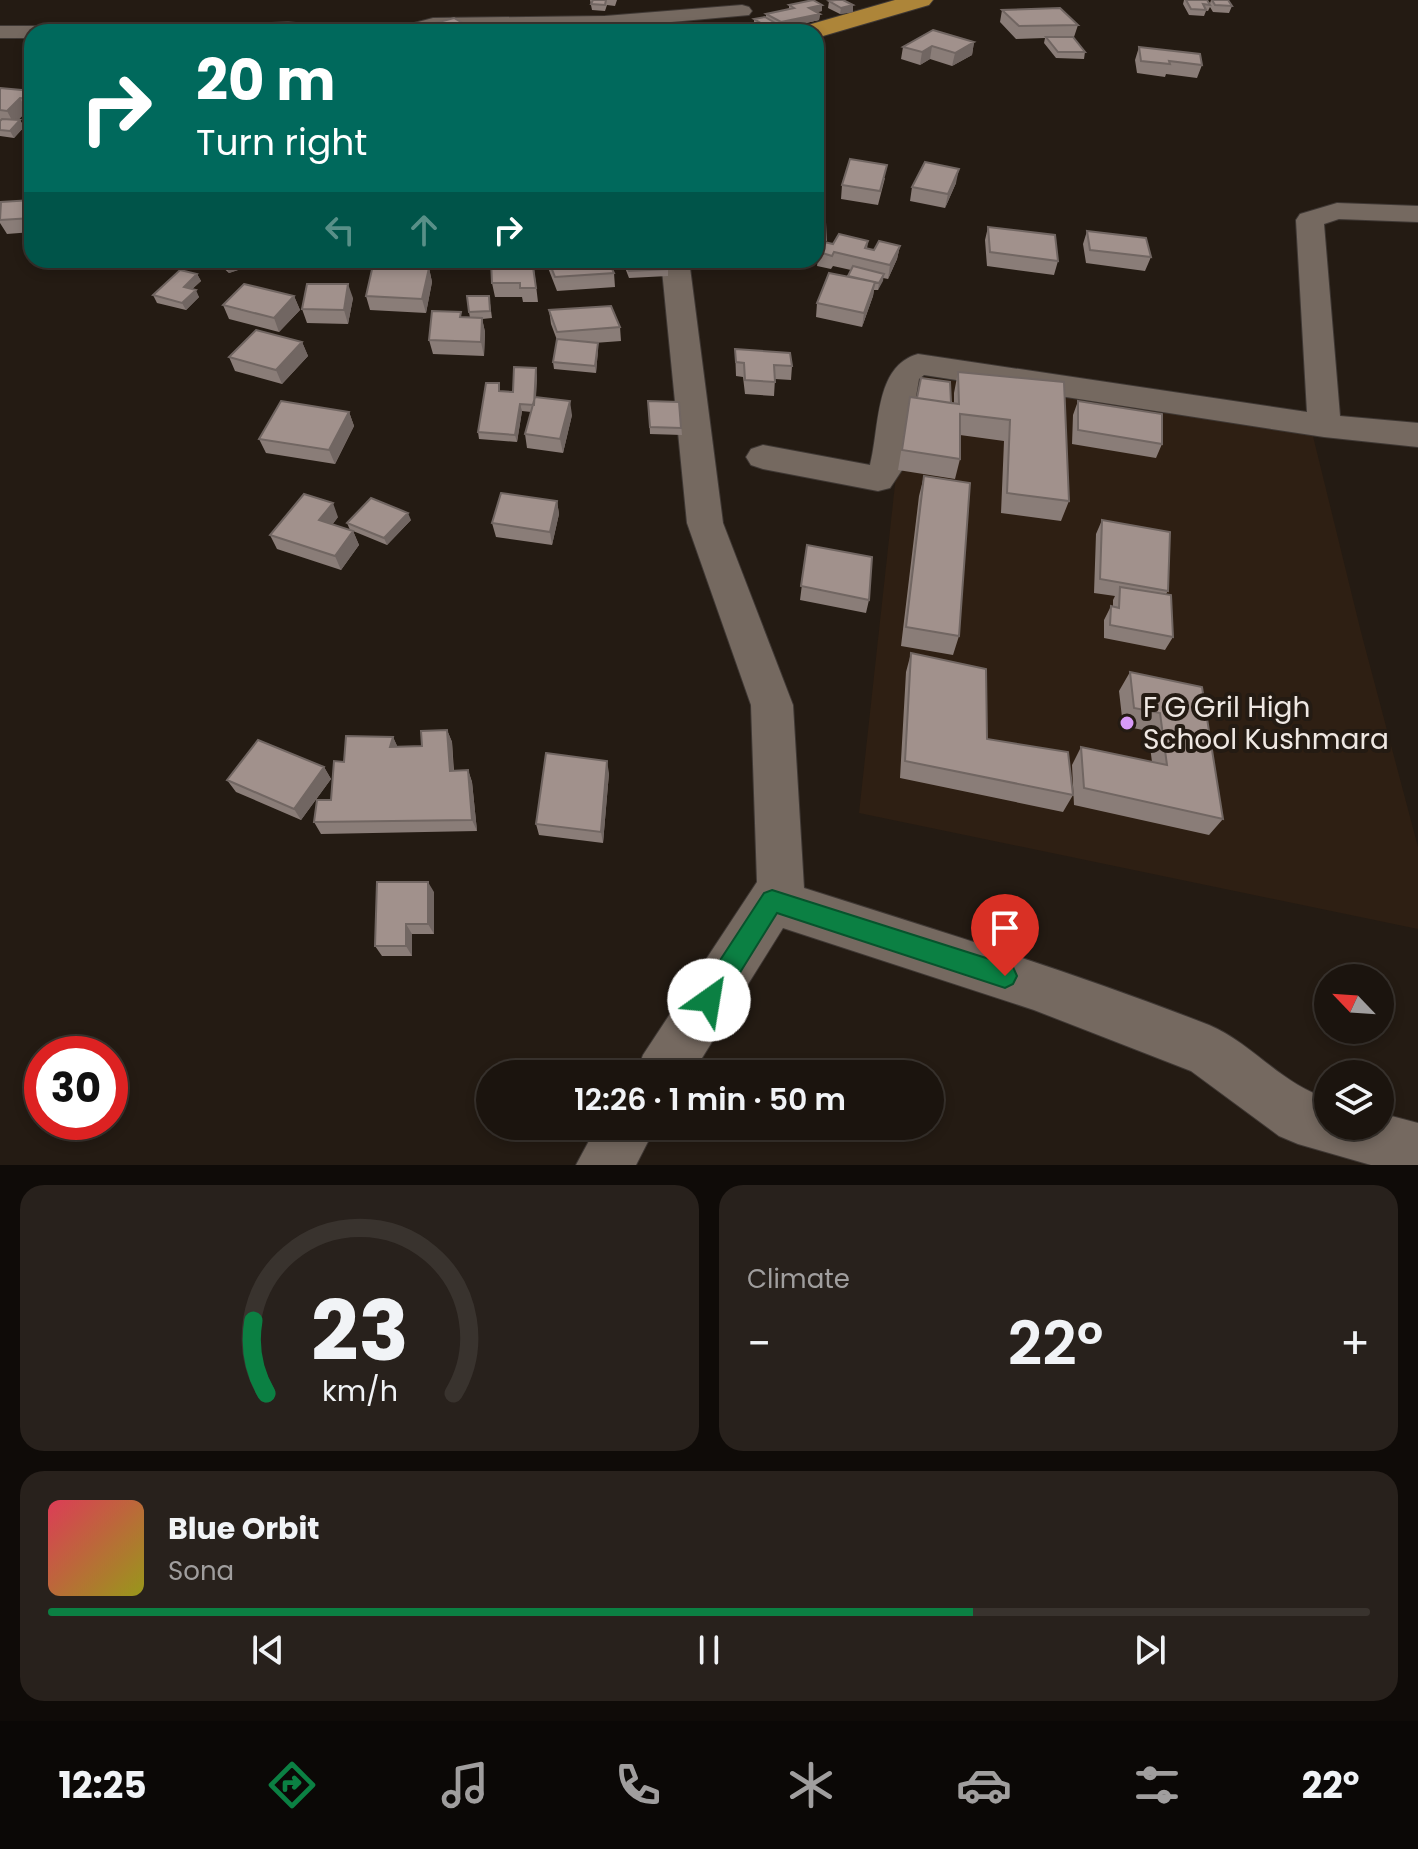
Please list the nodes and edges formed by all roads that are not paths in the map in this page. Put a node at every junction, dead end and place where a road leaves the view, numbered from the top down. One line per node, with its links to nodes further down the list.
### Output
1 (921, 0): 4 (highway)
2 (750, 6): 3 (street)
3 (433, 24)
4 (824, 28)
5 (0, 32): 6 (street)
6 (24, 32)
7 (1418, 214): 9 (street)
8 (676, 268): 12 (street)
9 (1324, 426): 10 (street); 11 (street)
10 (1418, 435)
11 (763, 457)
12 (772, 901): 13 (street); 14 (street)
13 (671, 1060)
14 (1314, 1122)
15 (620, 1140): 18 (street)
16 (1379, 1140): 17 (street)
17 (1418, 1151)
18 (604, 1165)

